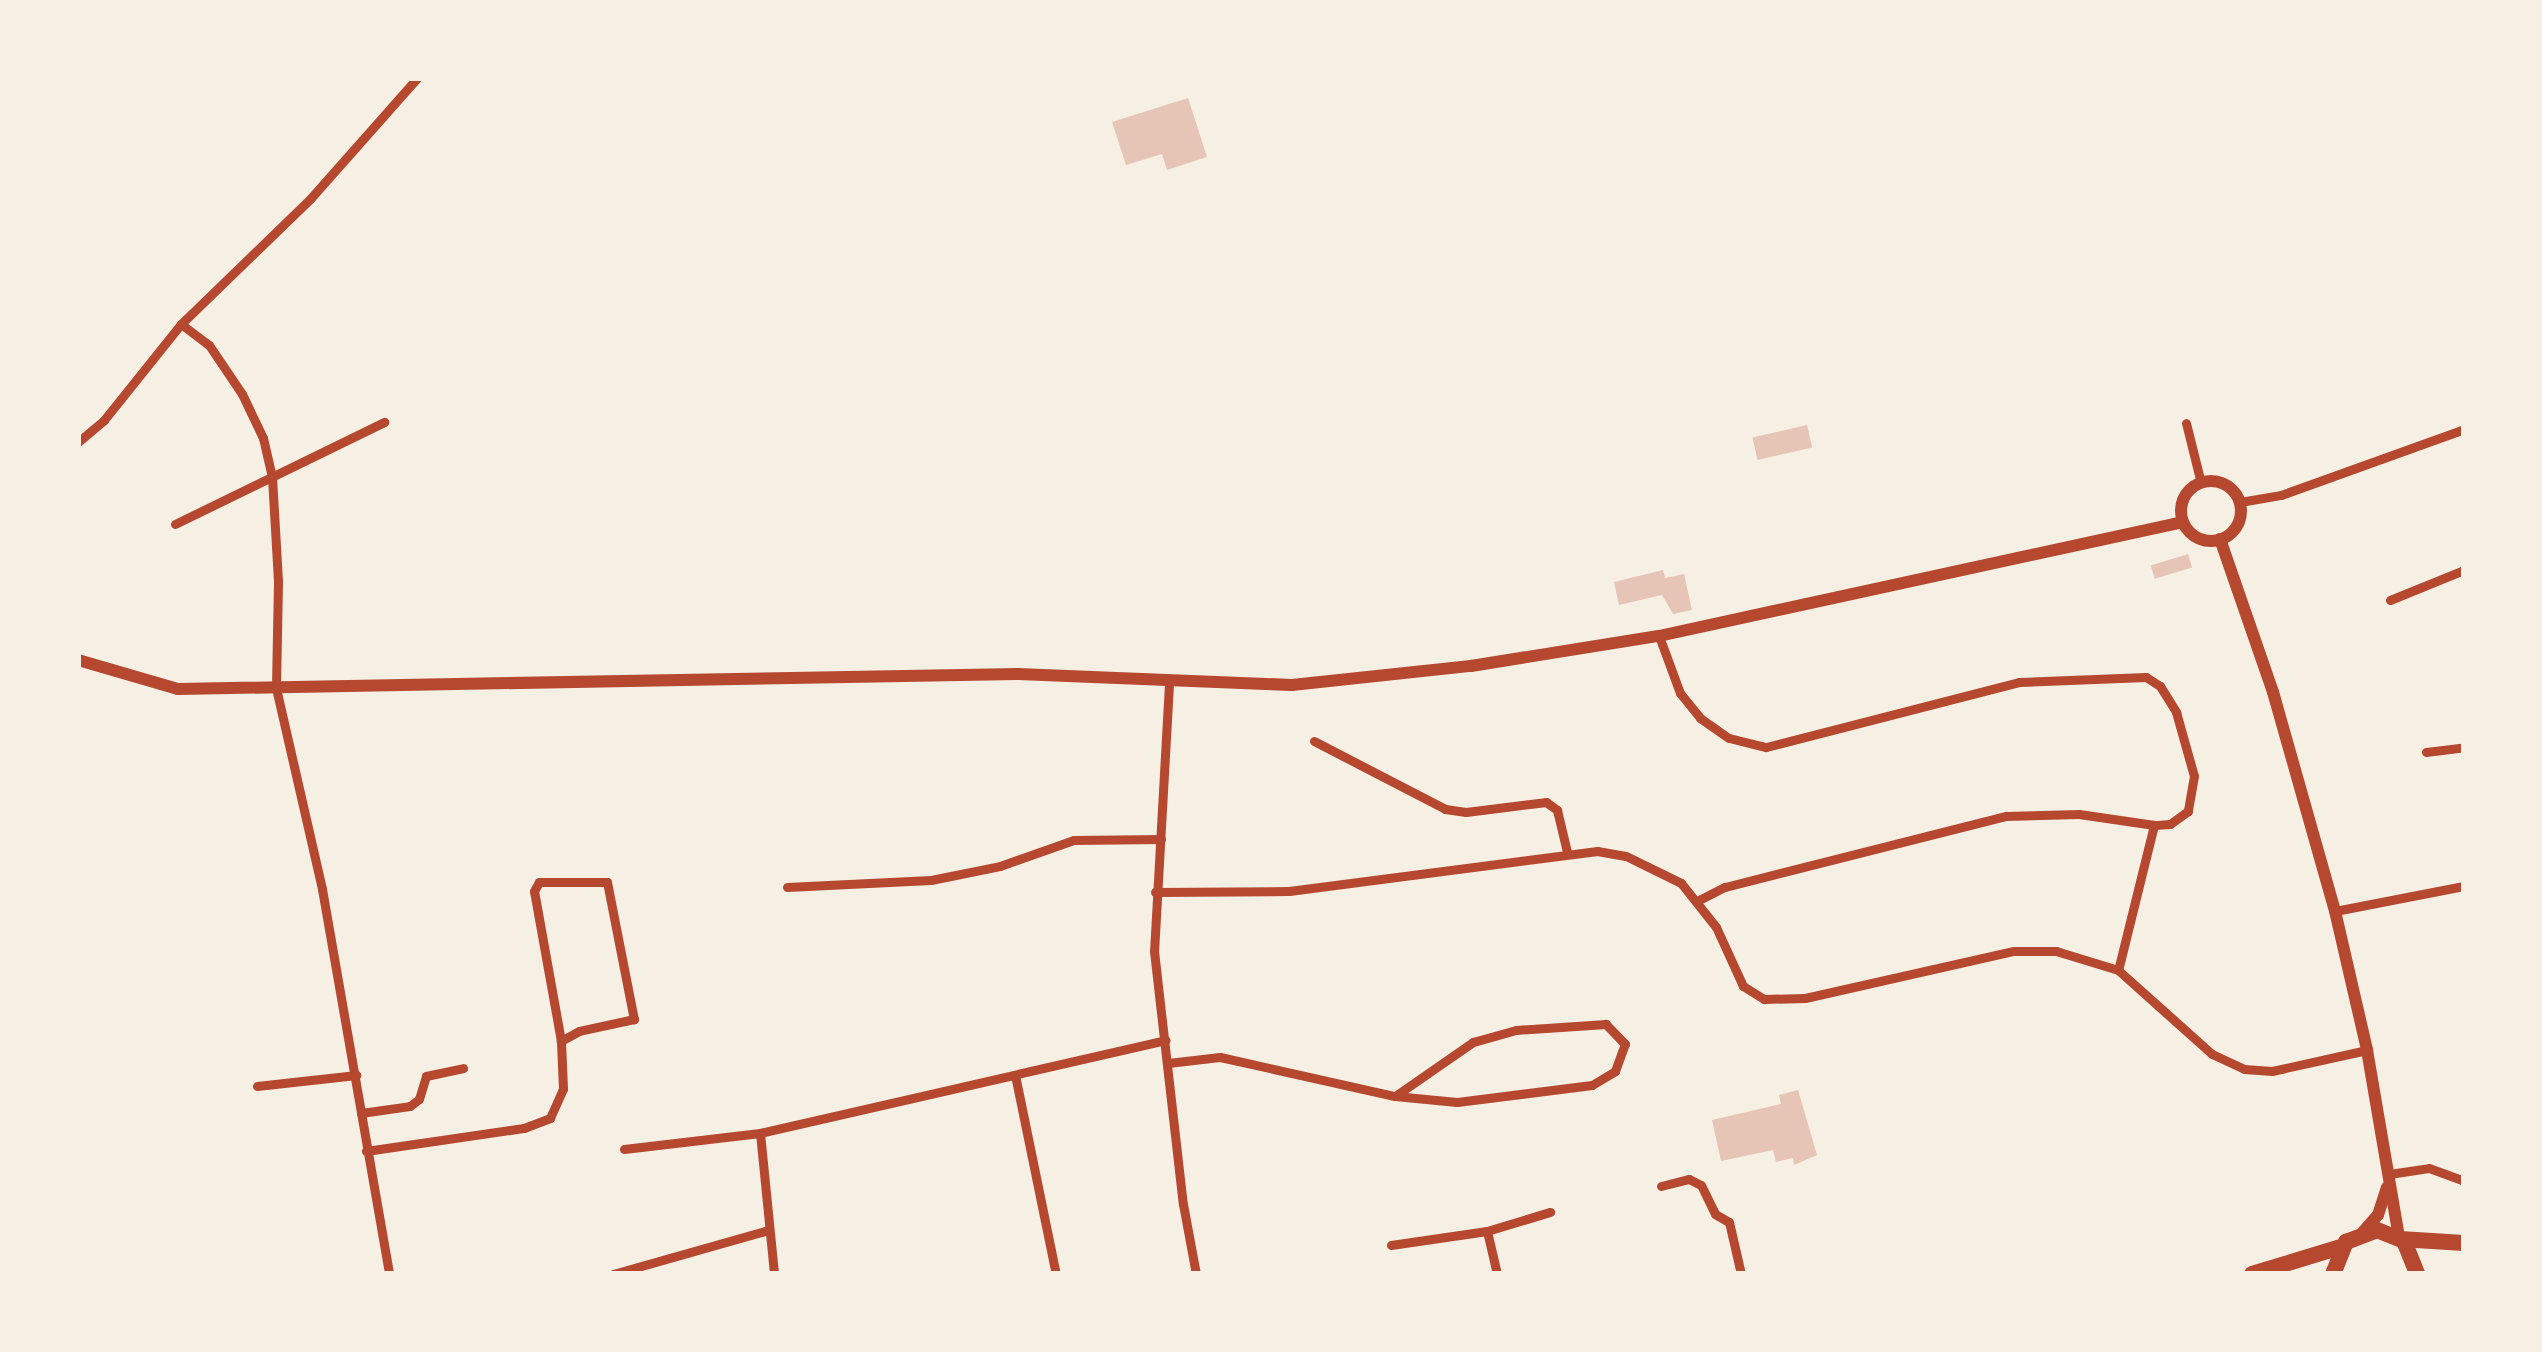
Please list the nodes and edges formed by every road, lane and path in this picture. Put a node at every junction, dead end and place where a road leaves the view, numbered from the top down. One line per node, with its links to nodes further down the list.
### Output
1 (418, 78): 2 (street)
2 (181, 324): 6 (street); 7 (street)
3 (384, 422): 7 (street)
4 (2186, 423): 8 (street)
5 (2464, 429): 9 (street)
6 (78, 442)
7 (272, 477): 11 (street); 18 (street)
8 (2201, 483): 9 (street); 10 (street)
9 (2240, 502): 12 (street)
10 (2183, 522): 12 (street); 15 (street)
11 (175, 524)
12 (2220, 539): 29 (street)
13 (2464, 570): 14 (street)
14 (2390, 600)
15 (1659, 635): 17 (street); 22 (street)
16 (78, 660): 18 (street)
17 (1169, 684): 18 (street); 23 (street)
18 (276, 688): 36 (street)
19 (1314, 740): 24 (street)
20 (2464, 747): 21 (street)
21 (2426, 752)
22 (2154, 825): 28 (street); 30 (street)
23 (1160, 838): 26 (street); 27 (street)
24 (1567, 852): 27 (street); 28 (street)
25 (2464, 886): 29 (street)
26 (787, 887)
27 (1155, 892): 31 (street)
28 (1699, 900): 30 (street)
29 (2335, 911): 33 (street)
30 (2118, 970): 33 (street)
31 (1165, 1040): 34 (street); 37 (street)
32 (561, 1041): 32 (street); 43 (street)
33 (2367, 1050): 44 (street)
34 (1168, 1063): 39 (street); 61 (street)
35 (463, 1068): 40 (street)
36 (356, 1075): 38 (street); 40 (street)
37 (1015, 1075): 41 (street); 60 (street)
38 (257, 1086)
39 (1395, 1096): 39 (street)
40 (361, 1113): 43 (street)
41 (760, 1133): 42 (street); 48 (street)
42 (624, 1149)
43 (366, 1151): 57 (street)
44 (2389, 1174): 45 (street); 50 (street); 51 (street)
45 (2464, 1181)
46 (1661, 1186): 63 (street)
47 (1550, 1212): 49 (street)
48 (768, 1230): 58 (street); 59 (street)
49 (1486, 1231): 53 (street); 62 (street)
50 (2363, 1232): 51 (highway); 54 (highway)
51 (2400, 1238): 52 (highway); 55 (highway)
52 (2463, 1243): 55 (highway)
53 (1391, 1245)
54 (2341, 1247): 56 (highway); 65 (highway)
55 (2416, 1271)
56 (2280, 1273): 64 (highway)
57 (389, 1274)
58 (613, 1274)
59 (774, 1274)
60 (1056, 1274)
61 (1196, 1274)
62 (1497, 1274)
63 (1741, 1274)
64 (2252, 1274)
65 (2333, 1274)

